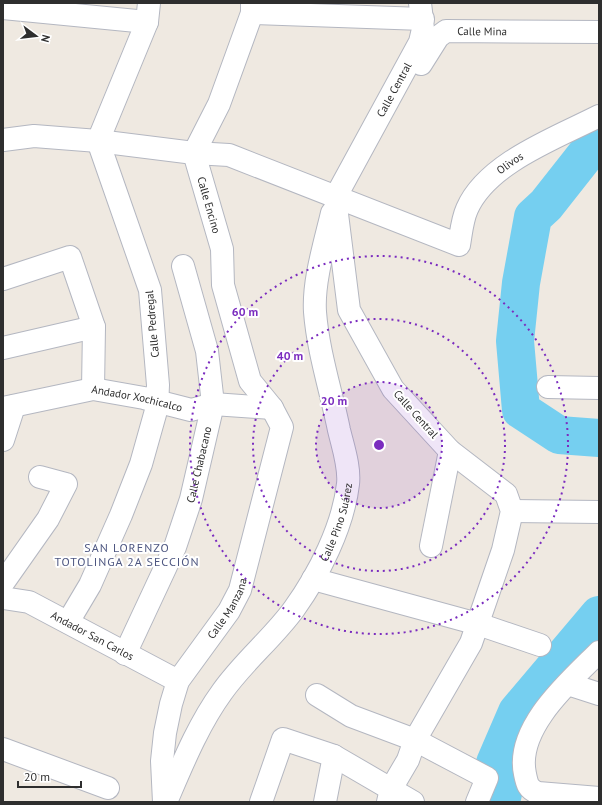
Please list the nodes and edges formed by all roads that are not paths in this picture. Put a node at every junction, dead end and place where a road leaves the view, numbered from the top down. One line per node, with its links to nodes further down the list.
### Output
1 (3, 8): 4 (street)
2 (252, 8): 3 (street); 10 (street)
3 (422, 11): 6 (street, Calle Central)
4 (148, 12): 9 (street)
5 (599, 32): 6 (street, Calle Mina)
6 (393, 90): 11 (street, Calle Central)
7 (599, 116): 11 (street, Olivos)
8 (3, 140): 9 (street)
9 (98, 141): 10 (street); 19 (street, Calle Pedregal)
10 (194, 153): 11 (street); 22 (street, Calle Encino)
11 (335, 198): 24 (street, Calle Central); 29 (street, Calle Pino Suárez)
12 (183, 266): 20 (street, Calle Chabacano)
13 (3, 279): 14 (street)
14 (94, 327): 15 (street); 18 (street)
15 (3, 348)
16 (548, 387): 17 (street)
17 (599, 388)
18 (93, 389): 19 (street, Andador Xochicalco); 21 (street, Andador Xochicalco)
19 (157, 402): 20 (street, Andador Xochicalco); 32 (street, Calle Pedregal)
20 (213, 404): 22 (street, Andador Xochicalco); 36 (street, Calle Chabacano)
21 (9, 407): 23 (street)
22 (272, 408): 37 (street, Calle Manzana)
23 (3, 440)
24 (450, 452): 26 (street, Calle Central); 28 (street)
25 (40, 477): 30 (street)
26 (512, 511): 27 (street); 33 (street)
27 (599, 512)
28 (431, 546)
29 (313, 579): 33 (street); 47 (street, Calle Pino Suárez)
30 (3, 583)
31 (3, 598): 32 (street, Andador San Carlos)
32 (68, 622): 36 (street, Andador San Carlos)
33 (478, 624): 34 (street); 41 (street)
34 (540, 645)
35 (599, 652): 38 (street)
36 (125, 654): 37 (street, Andador San Carlos)
37 (178, 681): 47 (street, Calle Manzana)
38 (568, 684): 39 (street); 46 (street)
39 (599, 694)
40 (317, 695): 41 (street)
41 (415, 740): 45 (street); 51 (street)
42 (3, 749): 44 (street)
43 (334, 756): 45 (street); 48 (street); 49 (street)
44 (108, 788)
45 (389, 796): 50 (street)
46 (597, 799)
47 (165, 802)
48 (260, 802)
49 (325, 802)
50 (413, 802)
51 (477, 802)

